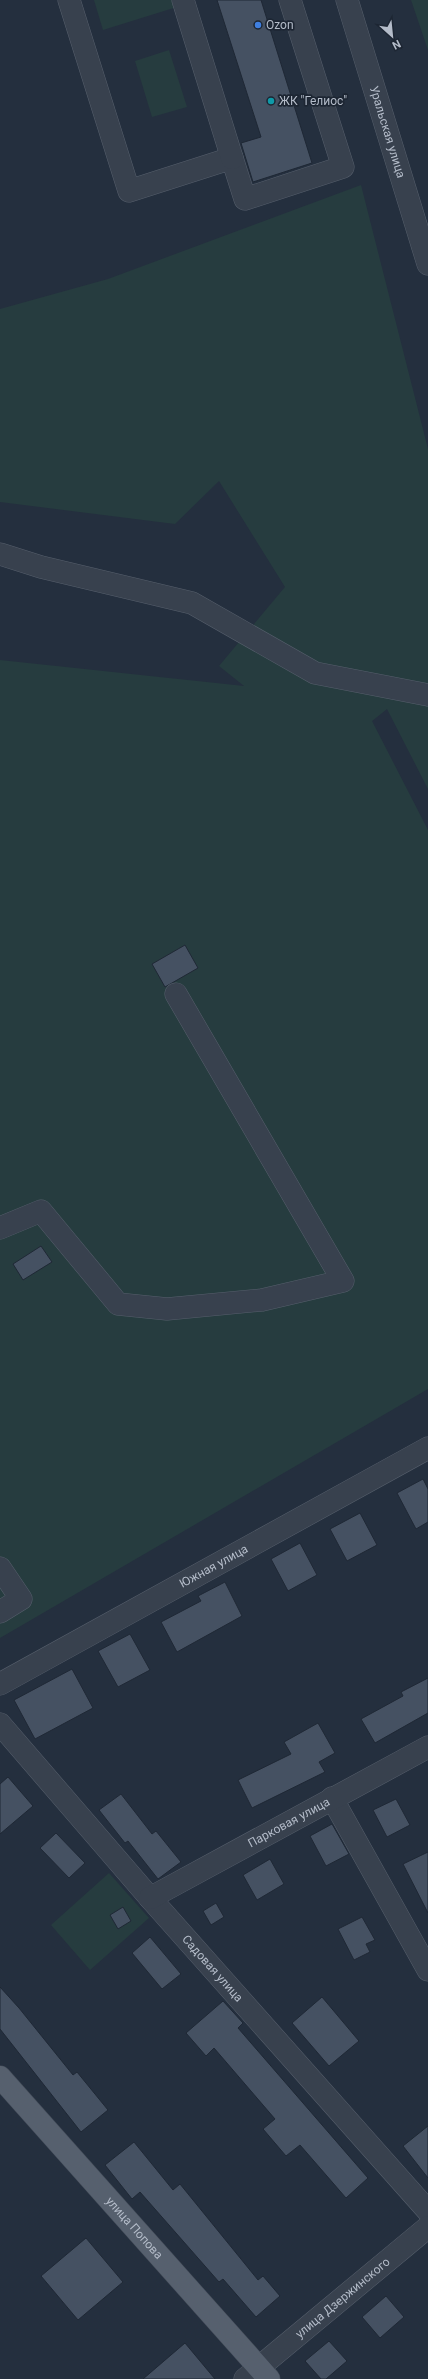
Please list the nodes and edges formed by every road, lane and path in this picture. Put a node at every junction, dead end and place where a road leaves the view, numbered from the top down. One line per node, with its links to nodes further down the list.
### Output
1 (69, 0): 5 (street)
2 (183, 0): 5 (street)
3 (290, 0): 5 (street)
4 (348, 0): 6 (street, Уральская улица)
5 (232, 158)
6 (428, 264)
7 (0, 554): 8 (street)
8 (428, 695)
9 (176, 994): 10 (street)
10 (0, 1228)
11 (428, 1448): 14 (street, Южная улица)
12 (0, 1568): 13 (street)
13 (0, 1612)
14 (0, 1684)
15 (0, 1724): 18 (street, Садовая улица)
16 (428, 1746): 17 (street, Парковая улица)
17 (332, 1798): 18 (street, Парковая улица); 19 (street)
18 (150, 1898): 21 (street, Садовая улица)
19 (428, 1970)
20 (0, 2077): 23 (main road, улица Попова)
21 (428, 2211)
22 (428, 2227): 23 (street, улица Дзержинского)
23 (257, 2375)

